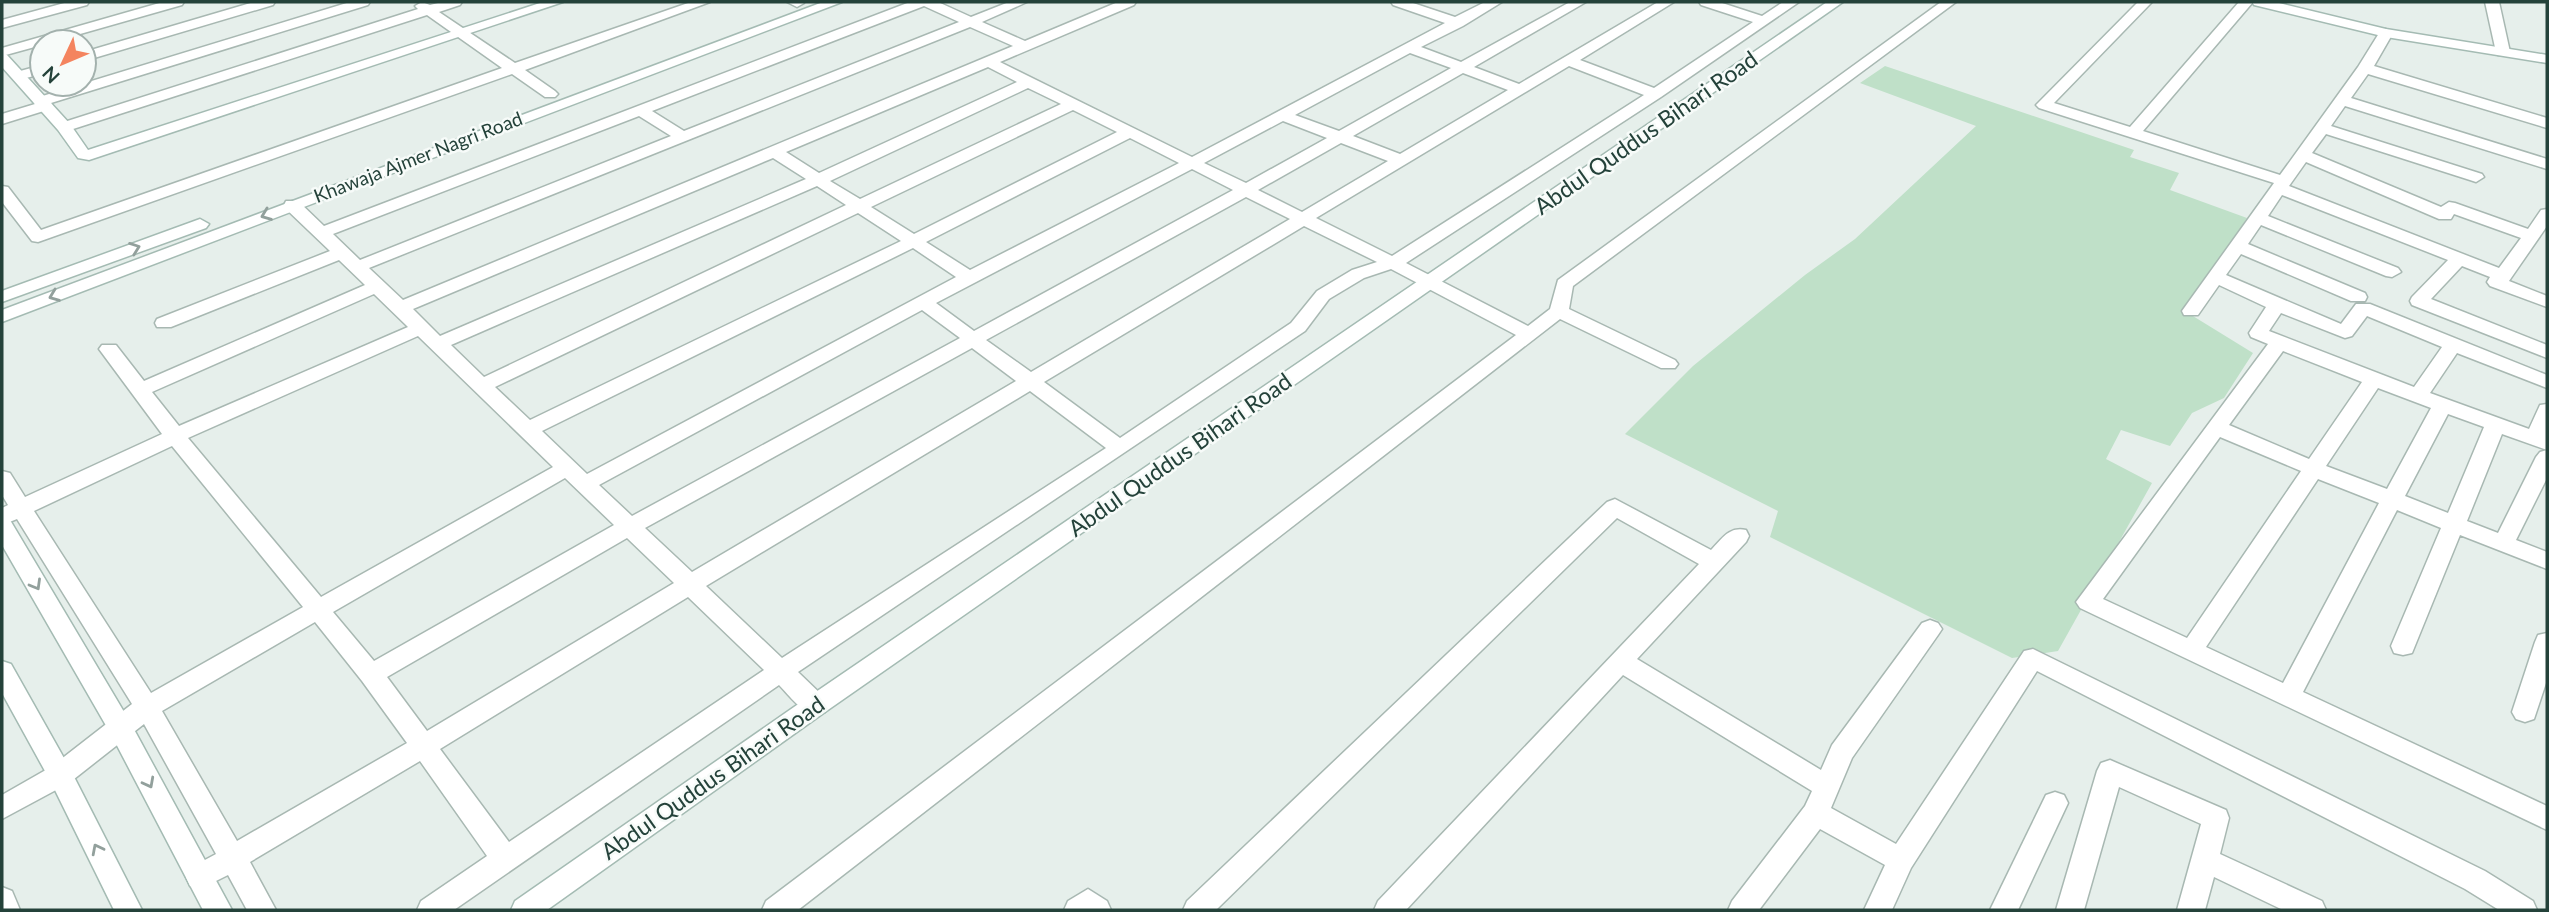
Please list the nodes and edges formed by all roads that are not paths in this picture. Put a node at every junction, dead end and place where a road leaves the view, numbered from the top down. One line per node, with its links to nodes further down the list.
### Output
1 (82, 2): 29 (street)
2 (177, 2): 34 (street)
3 (268, 2): 36 (street)
4 (363, 2): 51 (street)
5 (455, 2): 25 (street)
6 (556, 2): 30 (street)
7 (703, 2): 43 (street)
8 (798, 2): 48 (street, Khawaja Ajmer Nagri Road)
9 (835, 2): 74 (street, Khawaja Ajmer Nagri Road)
10 (925, 2): 27 (street); 53 (street)
11 (1020, 2): 27 (street)
12 (1129, 2): 32 (street)
13 (1398, 2): 28 (street)
14 (1495, 2): 28 (street)
15 (1578, 2): 41 (street)
16 (1667, 2): 39 (street)
17 (1706, 2): 26 (street)
18 (1792, 2): 26 (street)
19 (1836, 2): 90 (street, Abdul Quddus Bihari Road)
20 (1949, 2): 98 (street)
21 (2145, 2): 61 (street)
22 (2246, 2): 61 (street)
23 (2259, 2): 31 (street)
24 (2489, 2): 35 (street)
25 (421, 6): 30 (street); 58 (street)
26 (1763, 21): 49 (street)
27 (970, 22): 32 (street); 63 (street)
28 (1458, 23): 33 (street)
29 (2, 24)
30 (461, 33): 43 (street); 58 (street)
31 (2386, 33): 35 (street); 42 (street)
32 (1024, 46): 40 (street)
33 (1410, 48): 41 (street); 55 (street)
34 (2, 52)
35 (2503, 52): 38 (street)
36 (98, 53)
37 (2, 58): 45 (street)
38 (2547, 60)
39 (1568, 61): 47 (street); 49 (street)
40 (988, 62): 46 (street); 64 (street)
41 (1462, 67): 47 (street); 62 (street)
42 (2365, 68): 50 (street); 54 (street)
43 (513, 69): 48 (street); 73 (street)
44 (28, 73): 45 (street)
45 (18, 76): 51 (street)
46 (1029, 82): 52 (street); 70 (street)
47 (1521, 90): 66 (street)
48 (550, 94): 93 (street, Khawaja Ajmer Nagri Road, one-way to 48)
49 (1656, 94): 85 (street)
50 (2342, 100): 54 (street); 59 (street)
51 (43, 103): 56 (street); 58 (street)
52 (1073, 104): 60 (street); 75 (street)
53 (641, 111): 63 (street); 79 (street)
54 (2451, 115): 57 (street); 68 (street)
55 (1282, 116): 62 (street); 67 (street)
56 (2, 119)
57 (2547, 123)
58 (64, 127)
59 (2322, 128): 65 (street); 69 (street)
60 (1128, 133): 67 (street); 81 (street)
61 (2132, 134): 71 (street)
62 (1340, 136): 66 (street); 72 (street)
63 (684, 137): 84 (street)
64 (773, 151): 70 (street); 97 (street)
65 (2303, 155): 71 (street); 80 (street)
66 (1403, 161): 78 (street)
67 (1192, 163): 72 (street); 87 (street)
68 (2547, 164)
69 (2476, 177)
70 (818, 180): 75 (street); 106 (street)
71 (2282, 184): 77 (street); 83 (street)
72 (1245, 190): 78 (street); 104 (street)
73 (2, 192)
74 (292, 205): 79 (street); 100 (street, Khawaja Ajmer Nagri Road, one-way to 100)
75 (860, 207): 81 (street); 114 (street)
76 (2547, 214): 80 (street)
77 (2258, 218): 82 (street); 86 (street)
78 (1305, 219): 85 (street); 112 (street)
79 (321, 233): 84 (street)
80 (2531, 236): 88 (street)
81 (914, 241): 87 (street); 121 (street)
82 (2238, 246): 89 (street); 92 (street)
83 (2459, 259): 88 (street); 109 (street)
84 (350, 260): 91 (street); 101 (street)
85 (1393, 263): 90 (street); 124 (street)
86 (2392, 272)
87 (969, 276): 94 (street)
88 (2502, 276): 95 (street)
89 (2216, 277): 96 (street); 99 (street)
90 (1431, 282): 103 (street); 147 (street, Abdul Quddus Bihari Road)
91 (377, 286): 97 (street); 115 (street)
92 (2358, 297)
93 (2, 298)
94 (923, 302): 104 (street); 126 (street)
95 (2547, 302)
96 (2277, 306): 105 (street); 107 (street)
97 (400, 308): 102 (street)
98 (1559, 311): 103 (street); 110 (street)
99 (2192, 311)
100 (2, 316)
101 (164, 323)
102 (421, 328): 106 (street); 122 (street)
103 (1529, 334): 170 (street)
104 (975, 338): 112 (street); 131 (street)
105 (2279, 342): 111 (street); 120 (street)
106 (437, 344): 114 (street)
107 (2453, 344): 113 (street); 116 (street)
108 (109, 349): 115 (street)
109 (2547, 352)
110 (1668, 363)
111 (2373, 380): 116 (street); 125 (street)
112 (1033, 382): 124 (street); 136 (street)
113 (2547, 382)
114 (481, 386): 121 (street)
115 (142, 389): 122 (street)
116 (2418, 396): 117 (street)
117 (2442, 405): 119 (street); 128 (street)
118 (2547, 410): 123 (street)
119 (2496, 424): 123 (street); 130 (street)
120 (2216, 427): 125 (street); 141 (street)
121 (527, 430): 126 (street)
122 (175, 436): 129 (street); 137 (street)
123 (2543, 446): 133 (street)
124 (1121, 448): 144 (street)
125 (2314, 469): 128 (street); 141 (street)
126 (576, 476): 131 (street); 137 (street)
127 (2, 478): 129 (street)
128 (2390, 499): 130 (street); 146 (street)
129 (8, 518): 148 (street); 150 (street, one-way to 150)
130 (2454, 524): 133 (street); 140 (street)
131 (629, 527): 136 (street); 145 (street)
132 (1738, 536): 135 (street)
133 (2503, 544): 134 (street)
134 (2547, 561)
135 (1714, 562): 142 (street); 173 (street)
136 (690, 584): 144 (street); 151 (street)
137 (318, 609): 145 (street); 148 (street)
138 (1930, 629): 153 (street)
139 (2547, 642): 149 (street)
140 (2403, 646)
141 (2191, 651): 146 (street)
142 (1622, 663): 153 (street); 174 (street)
143 (2, 671): 152 (street)
144 (781, 671): 147 (street); 159 (street)
145 (371, 674): 151 (street)
146 (2288, 697): 157 (street)
147 (816, 705): 169 (street, Abdul Quddus Bihari Road)
148 (147, 707): 150 (street); 158 (street)
149 (2525, 712)
150 (121, 729): 152 (street); 162 (street, one-way to 162)
151 (424, 746): 158 (street); 159 (street)
152 (60, 775): 155 (street); 165 (street, one-way to 152)
153 (1827, 787): 156 (street)
154 (2055, 803): 177 (street)
155 (2, 808)
156 (1816, 813): 160 (street); 175 (street)
157 (2547, 819)
158 (233, 858): 162 (street); 167 (street)
159 (506, 860): 168 (street)
160 (1901, 860): 176 (street); 181 (street)
161 (2205, 860): 178 (street); 179 (street); 180 (street)
162 (200, 877): 166 (street)
163 (2, 900): 164 (street)
164 (6, 910)
165 (128, 910)
166 (218, 910)
167 (262, 910)
168 (431, 910)
169 (525, 910)
170 (776, 910)
171 (1079, 910): 172 (street)
172 (1097, 910)
173 (1197, 910)
174 (1388, 910)
175 (1742, 910)
176 (1878, 910)
177 (2004, 910)
178 (2070, 910)
179 (2191, 910)
180 (2312, 910)
181 (2524, 910)

